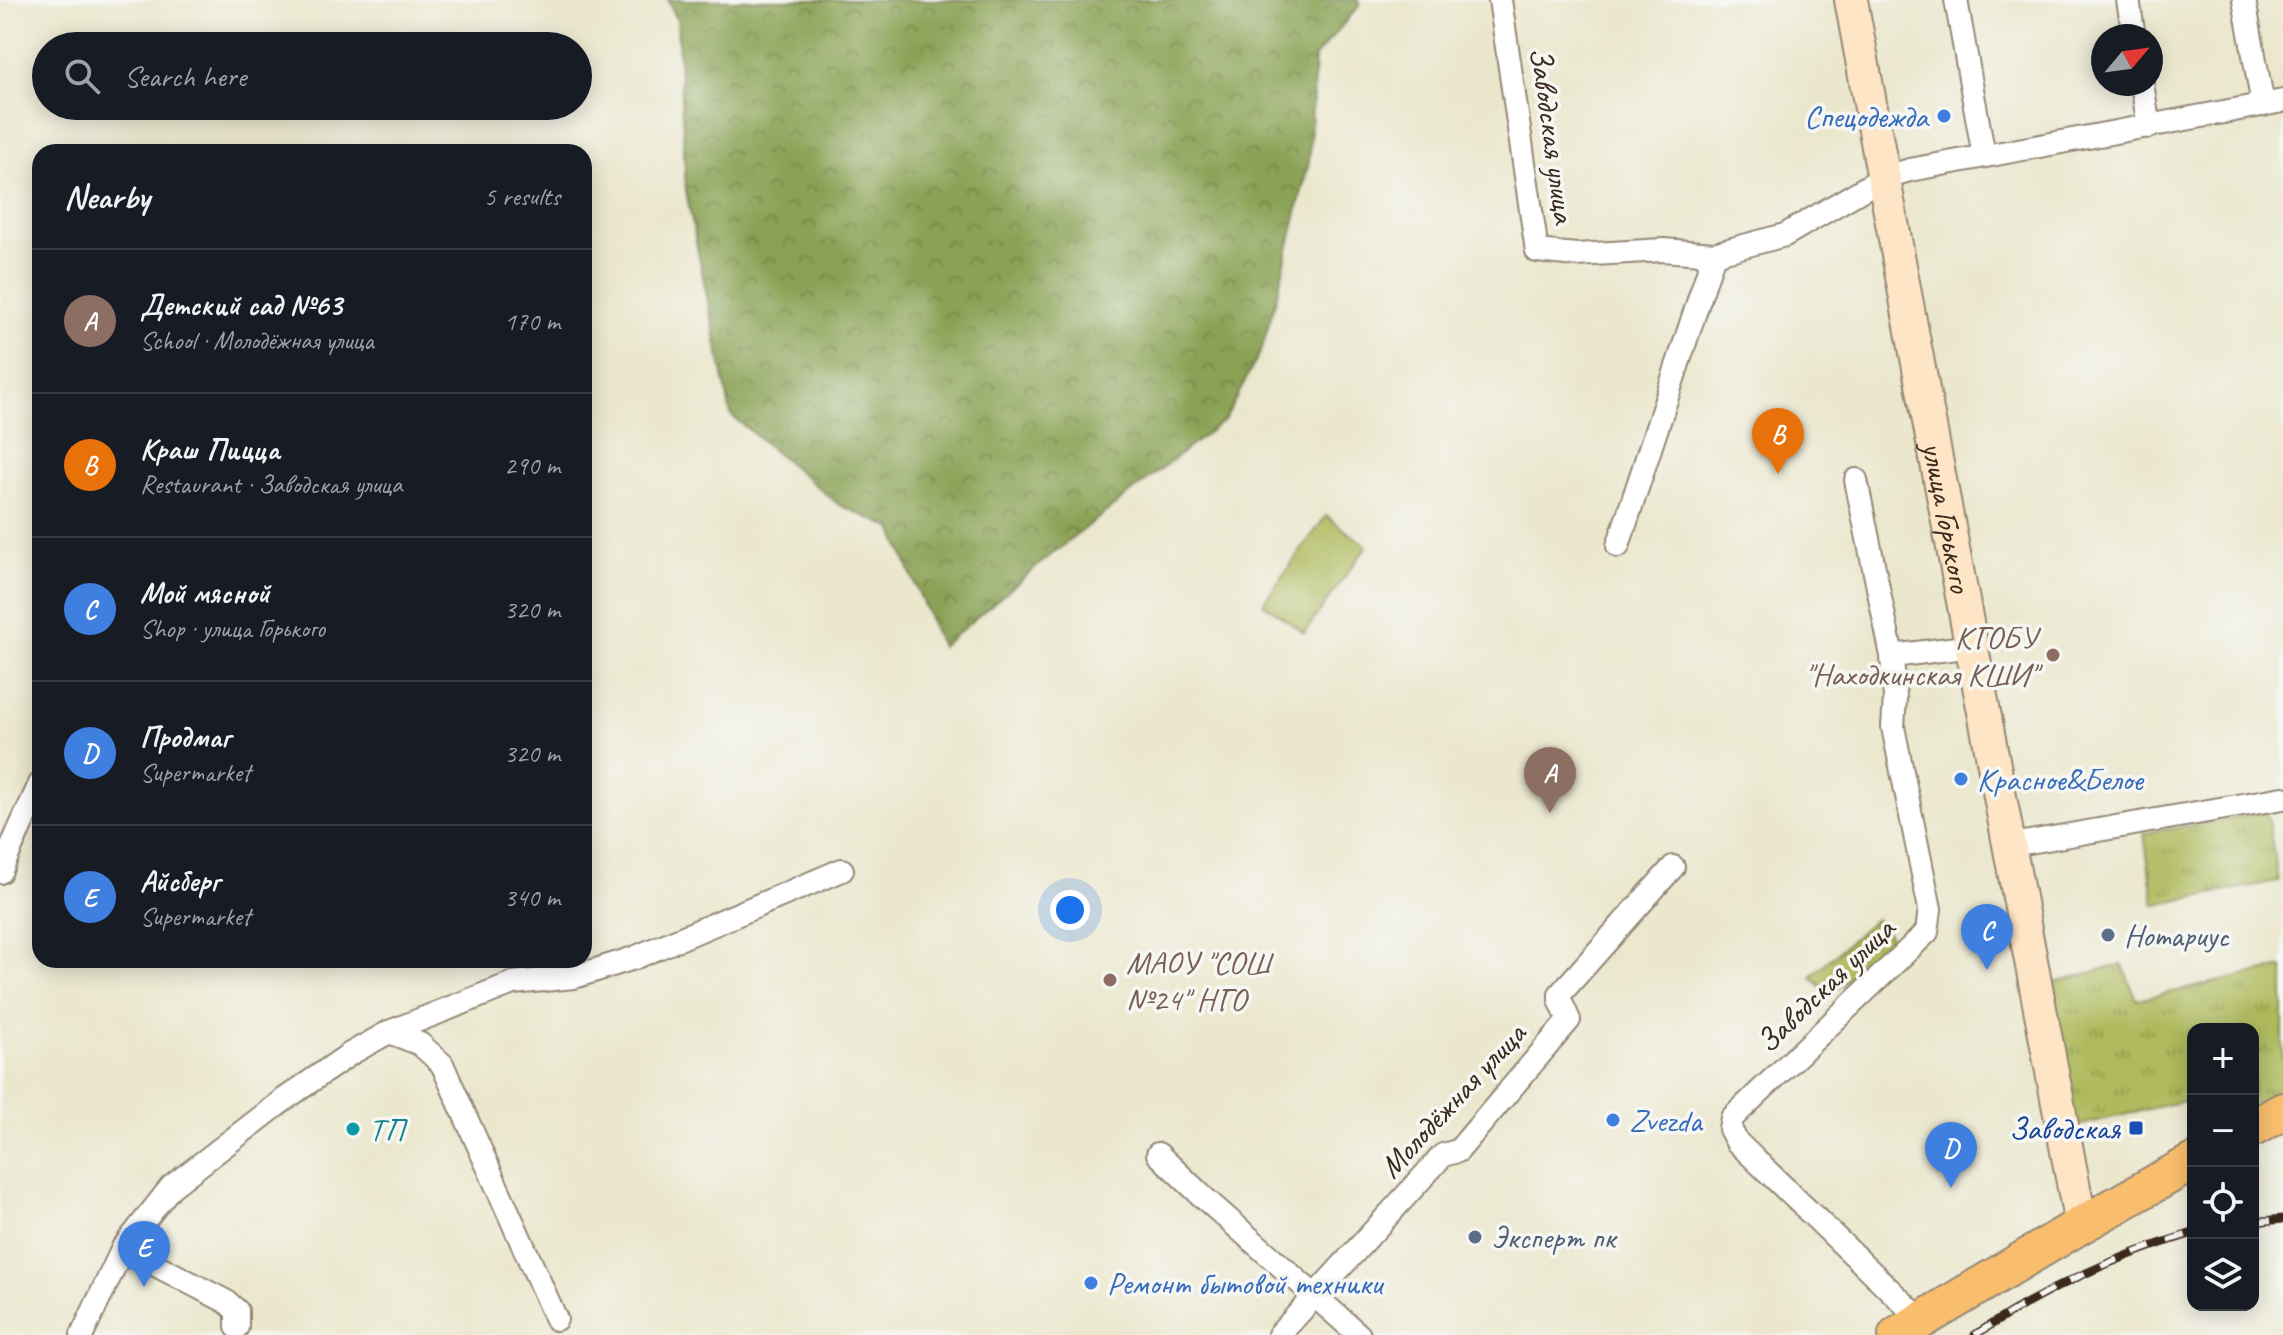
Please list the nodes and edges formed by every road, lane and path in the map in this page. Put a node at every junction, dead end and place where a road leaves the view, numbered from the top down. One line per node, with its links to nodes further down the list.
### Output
1 (1500, 0): 12 (street, Заводская улица)
2 (1851, 0): 11 (main road, улица Горького)
3 (1956, 0): 10 (street)
4 (2128, 0): 6 (street)
5 (2244, 0): 8 (street)
6 (2132, 24)
7 (2144, 96): 9 (street)
8 (2273, 103): 9 (street, Заводская улица)
9 (2149, 127): 10 (street, Заводская улица)
10 (1984, 156): 11 (street, Заводская улица)
11 (1882, 178): 12 (street, Заводская улица); 15 (main road, улица Горького)
12 (1714, 254): 14 (street)
13 (1856, 480): 16 (street, Заводская улица)
14 (1618, 546)
15 (1973, 646): 16 (street); 19 (main road, улица Горького)
16 (1892, 656): 33 (street, Заводская улица)
17 (2283, 798): 19 (street)
18 (32, 802): 22 (street)
19 (2012, 845): 28 (main road, улица Горького)
20 (1673, 867): 30 (street, Молодёжная улица)
21 (842, 870): 23 (street)
22 (0, 872)
23 (389, 1032): 29 (street); 31 (street)
24 (2283, 1111): 25 (main road)
25 (2259, 1125)
26 (1158, 1154): 30 (street)
27 (2187, 1165): 28 (main road)
28 (2081, 1225): 33 (main road)
29 (123, 1248): 32 (street); 34 (street)
30 (1315, 1296): 35 (street, Молодёжная улица); 36 (street)
31 (556, 1319)
32 (237, 1327)
33 (1909, 1328)
34 (82, 1335)
35 (1279, 1335)
36 (1359, 1335)

